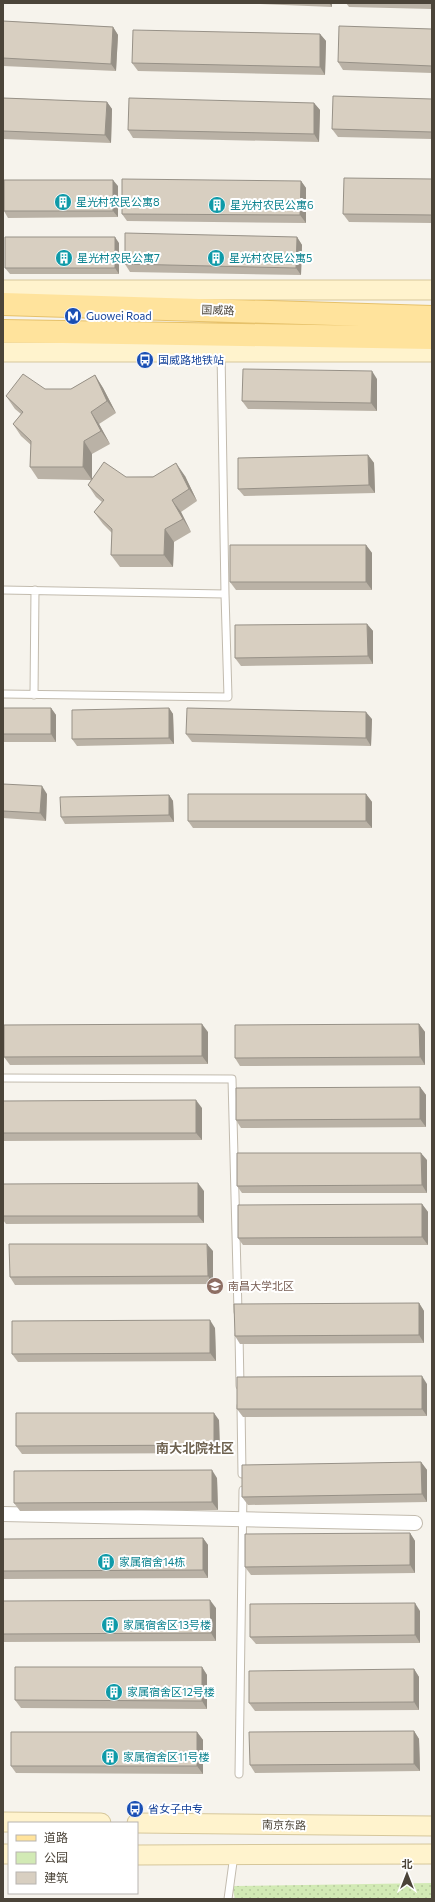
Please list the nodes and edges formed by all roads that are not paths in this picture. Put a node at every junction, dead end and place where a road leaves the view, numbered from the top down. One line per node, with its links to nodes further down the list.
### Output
1 (3, 290): 2 (main road)
2 (432, 290)
3 (3, 304): 4 (main road, 国威路)
4 (432, 317)
5 (3, 331): 7 (main road)
6 (432, 338): 7 (main road)
7 (221, 343): 8 (main road); 9 (main road); 12 (lane)
8 (3, 352)
9 (432, 352)
10 (3, 590): 11 (lane)
11 (35, 590): 12 (lane); 14 (lane)
12 (225, 594): 14 (lane)
13 (3, 694): 14 (lane)
14 (34, 695)
15 (3, 1078): 16 (lane)
16 (240, 1394)
17 (240, 1401): 19 (lane)
18 (3, 1514): 19 (street)
19 (244, 1519): 20 (street); 21 (lane)
20 (415, 1523)
21 (239, 1774)
22 (138, 1823): 23 (main road, 南京东路)
23 (432, 1826)
24 (138, 1854): 26 (main road)
25 (432, 1854): 26 (main road)
26 (234, 1855): 27 (lane)
27 (228, 1899)

